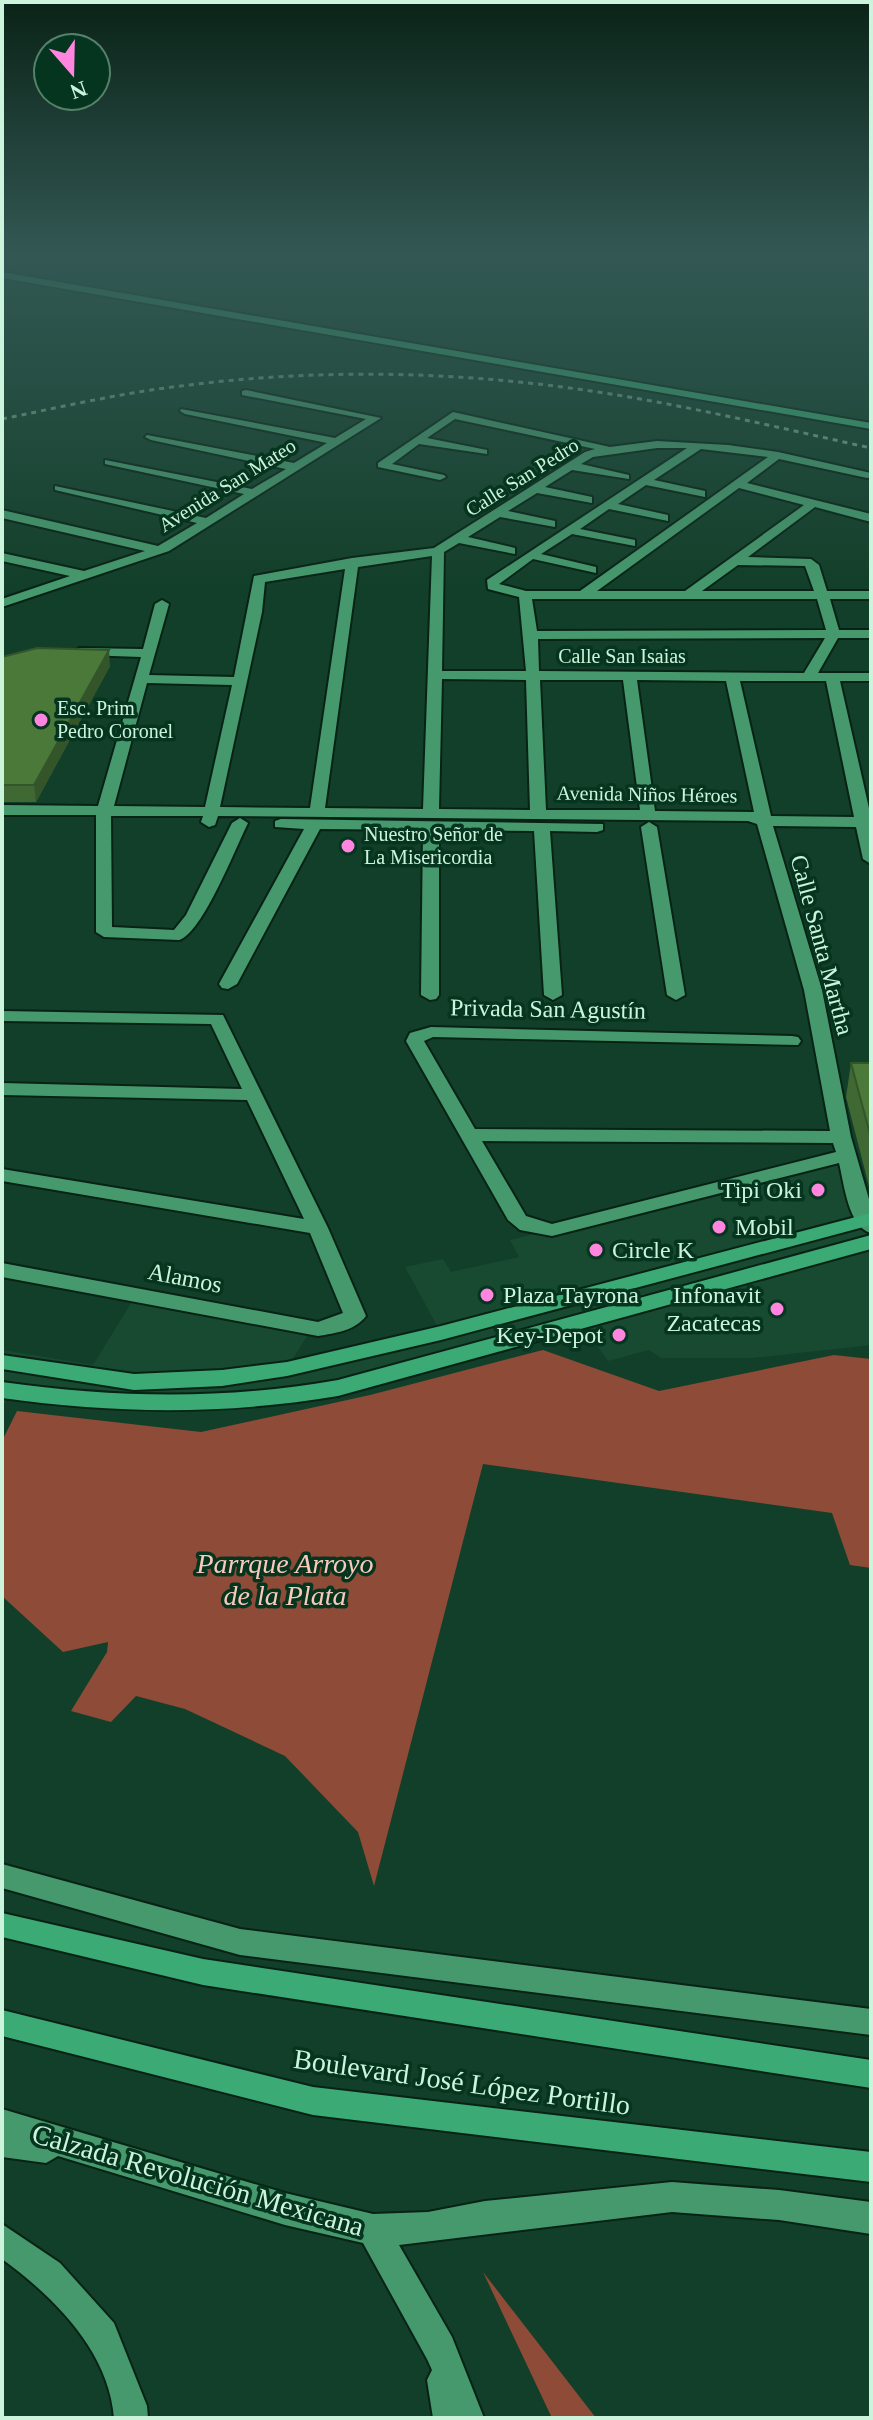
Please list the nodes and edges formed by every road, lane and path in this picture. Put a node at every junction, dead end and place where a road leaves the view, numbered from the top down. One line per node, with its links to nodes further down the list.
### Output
1 (526, 365): 6 (main road)
2 (551, 365): 5 (main road)
3 (246, 393): 9 (street, Avenida San Mateo)
4 (185, 411): 9 (street)
5 (871, 419)
6 (871, 426)
7 (151, 437): 16 (street)
8 (417, 440): 11 (street); 12 (street); 18 (street)
9 (337, 442): 16 (street, Avenida San Mateo)
10 (697, 447): 11 (street, Calle San Pedro); 13 (street, Calle San Pedro); 20 (street)
11 (609, 449): 15 (street, Calle San Pedro)
12 (483, 452)
13 (778, 455): 17 (street, Calle San Pedro); 21 (street)
14 (109, 462): 24 (street)
15 (571, 466): 19 (street); 23 (street, Calle San Pedro)
16 (295, 467): 24 (street, Avenida San Mateo)
17 (869, 470)
18 (440, 477)
19 (625, 477)
20 (643, 481): 25 (street); 28 (street)
21 (737, 484): 27 (street); 48 (street)
22 (59, 488): 33 (street)
23 (536, 489): 26 (street); 29 (street, Calle San Pedro)
24 (254, 493): 33 (street, Avenida San Mateo)
25 (701, 494)
26 (588, 500)
27 (812, 504): 32 (street); 43 (street)
28 (606, 505): 31 (street); 35 (street)
29 (500, 513): 34 (street); 36 (street, Calle San Pedro)
30 (2, 514): 38 (street)
31 (664, 518)
32 (871, 518)
33 (208, 522): 38 (street, Avenida San Mateo)
34 (551, 524)
35 (570, 530): 37 (street); 41 (street)
36 (459, 539): 39 (street, Calle San Pedro); 40 (street)
37 (631, 543)
38 (159, 550): 46 (street, Avenida San Mateo)
39 (438, 551): 44 (street); 59 (street)
40 (511, 551)
41 (530, 555): 45 (street); 47 (street)
42 (2, 557): 46 (street)
43 (737, 561): 50 (street); 51 (street)
44 (352, 562): 67 (street); 72 (street)
45 (592, 570)
46 (85, 576): 52 (street, Avenida San Mateo)
47 (525, 595): 48 (street); 56 (street)
48 (583, 595): 50 (street)
49 (871, 595): 51 (street)
50 (687, 596): 51 (street)
51 (822, 596): 54 (street)
52 (2, 603)
53 (162, 604): 58 (street)
54 (834, 634): 55 (street); 56 (street); 61 (street)
55 (871, 634)
56 (531, 635): 60 (street)
57 (75, 651): 58 (street)
58 (148, 653): 66 (street)
59 (435, 675): 60 (street, Calle San Isaias); 73 (street)
60 (533, 676): 62 (street, Calle San Isaias); 74 (street)
61 (809, 676): 63 (street, Calle San Isaias); 64 (street, Calle San Isaias)
62 (630, 677): 63 (street, Calle San Isaias); 76 (street)
63 (732, 677): 77 (street, Calle Santa Martha)
64 (832, 677): 65 (street, Calle San Isaias); 78 (street)
65 (871, 677)
66 (141, 679): 67 (street); 70 (street)
67 (239, 681): 71 (street)
68 (871, 808): 78 (street)
69 (2, 810): 70 (street)
70 (104, 815): 71 (street); 75 (street); 79 (street)
71 (211, 816): 72 (street); 79 (street)
72 (316, 818): 73 (street, Avenida Niños Héroes); 79 (street); 81 (street)
73 (431, 819): 74 (street, Avenida Niños Héroes); 82 (street)
74 (540, 819): 76 (street, Avenida Niños Héroes); 83 (street)
75 (2, 821)
76 (649, 821): 77 (street, Avenida Niños Héroes); 84 (street)
77 (764, 821): 78 (street, Avenida Niños Héroes); 90 (street, Calle Santa Martha)
78 (866, 822): 80 (street)
79 (240, 823)
80 (871, 859)
81 (228, 984)
82 (430, 995)
83 (553, 995)
84 (676, 995)
85 (2, 1016): 88 (street)
86 (792, 1041): 89 (street, Privada San Agustín)
87 (2, 1089): 88 (street)
88 (254, 1095): 93 (street)
89 (470, 1135): 90 (street); 90 (street, Privada San Agustín)
90 (844, 1146): 92 (street, Calle Santa Martha)
91 (2, 1175): 93 (street)
92 (869, 1222): 95 (main road)
93 (318, 1228): 96 (street, Alamos)
94 (871, 1242): 97 (main road)
95 (717, 1261): 97 (main road); 98 (main road)
96 (2, 1270)
97 (734, 1280): 99 (main road)
98 (2, 1362)
99 (2, 1390)
100 (2, 1876): 102 (street)
101 (2, 1925): 104 (main road)
102 (871, 2022)
103 (2, 2023): 108 (main road, Boulevard José López Portillo)
104 (871, 2074)
105 (2, 2124): 107 (street, Calzada Revolución Mexicana)
106 (2, 2142): 107 (street)
107 (104, 2156): 110 (street, Calzada Revolución Mexicana)
108 (871, 2167)
109 (871, 2218): 110 (street, Calzada Revolución Mexicana)
110 (373, 2230): 112 (street)
111 (2, 2240): 113 (street)
112 (440, 2349): 114 (street); 115 (street)
113 (131, 2418)
114 (450, 2418)
115 (467, 2418)

